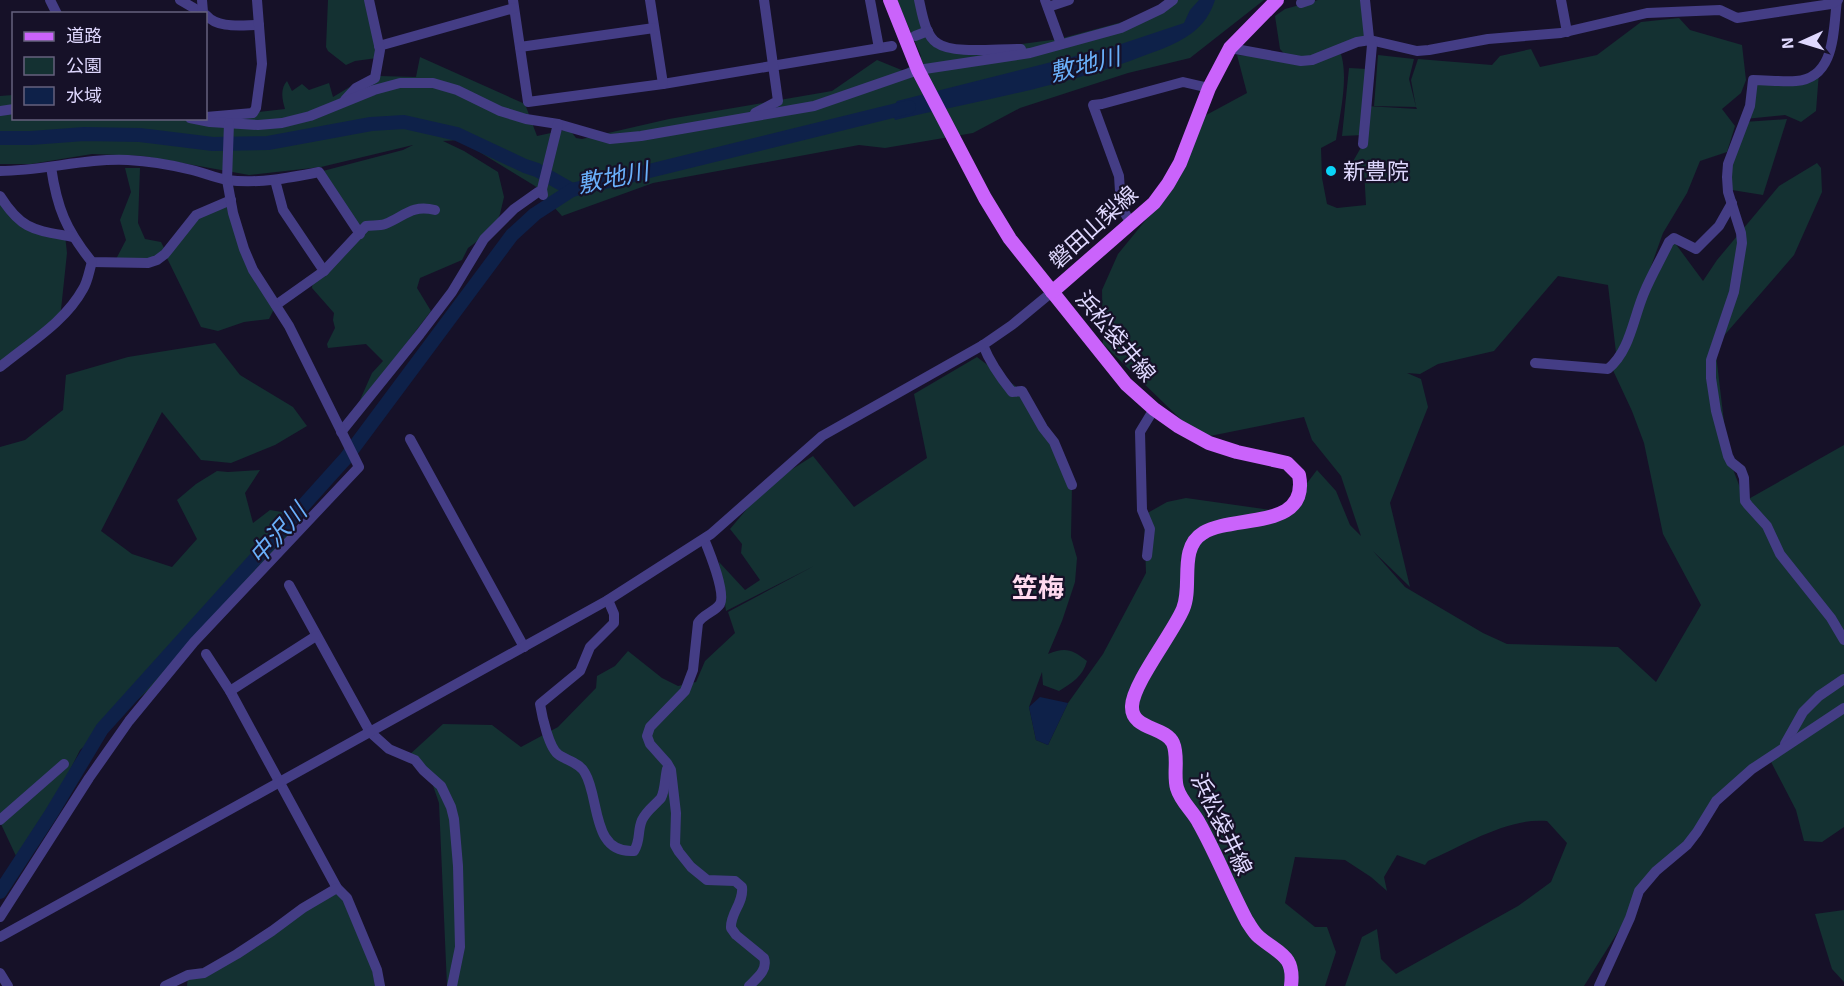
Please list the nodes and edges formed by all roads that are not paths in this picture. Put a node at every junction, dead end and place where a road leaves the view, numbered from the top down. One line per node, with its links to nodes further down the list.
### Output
1 (180, 0): 18 (street)
2 (257, 0): 20 (street)
3 (369, 0): 27 (street)
4 (650, 0): 21 (street)
5 (764, 0): 33 (street)
6 (870, 0): 30 (street)
7 (890, 0): 34 (main road, 磐田山梨線)
8 (919, 0): 22 (street)
9 (1069, 0): 16 (street)
10 (1173, 0): 26 (street)
11 (1277, 0): 31 (main road, 磐田山梨線)
12 (1365, 0): 25 (street)
13 (1562, 0): 23 (street)
14 (1837, 0): 17 (street); 50 (street)
15 (513, 4): 27 (street); 29 (street)
16 (1047, 4): 26 (street)
17 (1702, 5): 23 (street)
18 (202, 12)
19 (207, 16): 20 (street)
20 (259, 26): 38 (street)
21 (654, 28): 29 (street); 35 (street)
22 (928, 31): 24 (street); 32 (street)
23 (1568, 32): 25 (street)
24 (915, 36)
25 (1370, 40): 31 (street); 43 (street)
26 (1061, 44): 32 (street)
27 (379, 46): 37 (street)
28 (892, 46): 30 (street)
29 (520, 47): 35 (street)
30 (879, 48): 33 (street)
31 (1230, 48): 36 (main road, 磐田山梨線)
32 (1040, 50): 34 (street)
33 (773, 65): 35 (street); 39 (street)
34 (919, 73): 39 (street); 57 (main road, 磐田山梨線)
35 (663, 84)
36 (1209, 88): 52 (main road, 磐田山梨線); 52 (street)
37 (343, 102): 41 (street); 42 (street)
38 (207, 118)
39 (747, 118): 42 (street)
40 (204, 120): 41 (street)
41 (228, 126): 46 (street)
42 (557, 127): 63 (street)
43 (1363, 144)
44 (51, 167): 45 (street); 46 (street); 54 (street)
45 (0, 171)
46 (227, 177): 47 (street); 49 (street)
47 (275, 180): 53 (street); 56 (street)
48 (0, 196): 54 (street)
49 (231, 200): 55 (street); 58 (street)
50 (1732, 203): 60 (street); 71 (street)
51 (435, 210): 53 (street)
52 (1131, 222): 57 (main road, 磐田山梨線)
53 (360, 234): 56 (street)
54 (73, 237): 55 (street)
55 (92, 262): 61 (street)
56 (324, 271): 58 (street)
57 (1052, 292): 59 (street); 62 (main road, 浜松袋井線)
58 (276, 305): 63 (street)
59 (983, 345): 65 (street); 66 (street)
60 (1535, 363)
61 (0, 367)
62 (1154, 409): 67 (street); 92 (main road, 浜松袋井線)
63 (342, 434): 84 (street)
64 (410, 440): 72 (street)
65 (1072, 485)
66 (704, 539): 69 (street); 79 (street)
67 (1147, 556)
68 (289, 585): 70 (street)
69 (608, 600): 72 (street); 79 (street)
70 (316, 636): 75 (street); 77 (street)
71 (1844, 640)
72 (524, 646): 77 (street)
73 (206, 654): 75 (street)
74 (1844, 679): 78 (street)
75 (230, 691): 81 (street)
76 (1844, 708): 78 (street)
77 (370, 732): 81 (street); 90 (street)
78 (1784, 746): 93 (street)
79 (668, 763): 91 (street)
80 (64, 764): 82 (street)
81 (278, 783): 83 (street); 85 (street)
82 (0, 820)
83 (337, 888): 88 (street); 89 (street)
84 (0, 916)
85 (0, 937)
86 (0, 973): 87 (street)
87 (8, 986)
88 (165, 986)
89 (380, 986)
90 (452, 986)
91 (749, 986)
92 (1291, 986)
93 (1599, 986)

